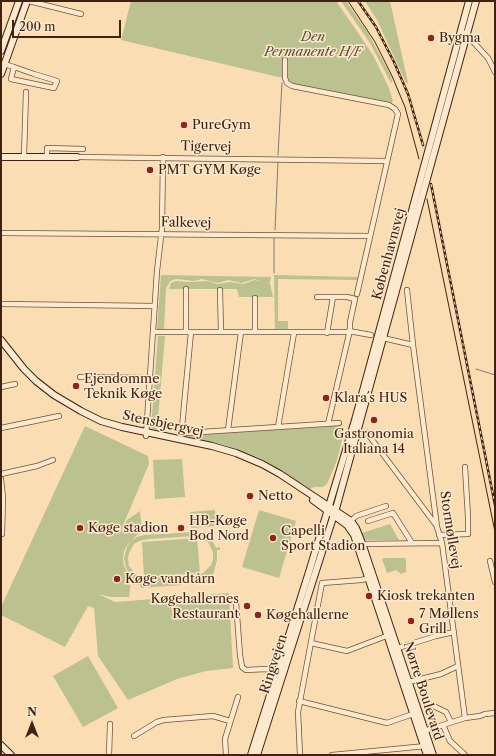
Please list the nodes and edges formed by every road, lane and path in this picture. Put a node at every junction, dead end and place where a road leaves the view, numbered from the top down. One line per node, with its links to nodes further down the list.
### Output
1 (19, 1): 2 (main road); 9 (main road)
2 (22, 1)
3 (28, 1): 6 (street); 11 (main road)
4 (468, 1): 7 (main road, Københavnsvej)
5 (476, 1): 8 (main road, Københavnsvej)
6 (81, 14)
7 (461, 30): 8 (street); 65 (main road, Københavnsvej)
8 (467, 35): 13 (street); 44 (main road, Københavnsvej)
9 (1, 51)
10 (285, 60): 22 (street)
11 (4, 64): 12 (street); 14 (main road)
12 (14, 67): 12 (street)
13 (494, 69)
14 (1, 74)
15 (26, 92): 18 (street)
16 (84, 148): 19 (street)
17 (2, 156): 18 (main road, Tigervej)
18 (24, 156): 19 (main road, Tigervej)
19 (47, 156): 20 (main road, Tigervej)
20 (77, 157): 21 (street, Tigervej)
21 (163, 157): 22 (street, Tigervej); 24 (street)
22 (387, 161): 25 (street)
23 (1, 233): 24 (street, Falkevej)
24 (161, 234): 25 (street, Falkevej); 34 (street)
25 (370, 236): 29 (street)
26 (186, 289): 36 (street)
27 (220, 290): 37 (street)
28 (407, 290): 47 (street, Stormøllevej)
29 (356, 296): 31 (street); 41 (street)
30 (317, 297): 31 (street)
31 (334, 297): 42 (street)
32 (255, 298): 39 (street)
33 (1, 304): 34 (street)
34 (155, 306): 35 (street)
35 (154, 332): 36 (street); 49 (street)
36 (189, 332): 37 (street); 57 (street)
37 (220, 332): 38 (street)
38 (241, 332): 39 (street); 57 (street)
39 (255, 332): 40 (street)
40 (294, 332): 42 (street); 55 (street)
41 (349, 332): 42 (street); 43 (street); 54 (street)
42 (327, 333)
43 (369, 333)
44 (384, 338): 47 (street); 66 (main road, Københavnsvej)
45 (1, 340): 59 (main road, Stensbjergvej)
46 (1, 345): 59 (main road, Stensbjergvej)
47 (413, 345): 67 (street, Stormøllevej)
48 (80, 377): 49 (street)
49 (150, 378): 59 (street)
50 (15, 384): 51 (street)
51 (1, 387)
52 (59, 416): 56 (street)
53 (339, 423): 54 (street)
54 (328, 424): 55 (street)
55 (278, 427): 57 (street)
56 (1, 428)
57 (228, 430)
58 (367, 433): 68 (street)
59 (146, 434): 65 (main road, Stensbjergvej)
60 (53, 460): 62 (street)
61 (465, 467): 73 (street)
62 (1, 474)
63 (1, 480): 72 (street)
64 (386, 506): 69 (street)
65 (328, 509): 66 (main road, Stensbjergvej); 86 (main road, Ringvejen)
66 (334, 513): 69 (main road, Nørre Boulevard); 76 (main road, Nørre Boulevard); 86 (main road, Ringvejen)
67 (435, 513): 68 (street); 71 (street, Stormøllevej)
68 (429, 516): 71 (street)
69 (351, 521): 76 (main road, Nørre Boulevard)
70 (368, 521): 74 (street)
71 (437, 527): 73 (street, Stormøllevej)
72 (2, 534)
73 (439, 535): 75 (street, Stormøllevej)
74 (412, 543): 75 (street); 76 (street)
75 (442, 543): 81 (street, Stormøllevej)
76 (360, 544): 78 (main road, Nørre Boulevard)
77 (490, 561): 79 (street)
78 (371, 578): 82 (main road, Nørre Boulevard); 83 (street)
79 (495, 582)
80 (236, 602): 86 (street)
81 (454, 632): 84 (street); 85 (street, Stormøllevej)
82 (390, 635): 83 (street, Nørre Boulevard); 84 (main road, Nørre Boulevard); 92 (main road, Nørre Boulevard)
83 (311, 643): 89 (street)
84 (398, 648): 87 (main road, Nørre Boulevard)
85 (458, 666): 87 (street); 93 (street, Stormøllevej)
86 (280, 671): 106 (main road, Ringvejen); 107 (main road, Ringvejen)
87 (409, 682): 98 (main road, Nørre Boulevard)
88 (238, 698): 94 (street)
89 (299, 701): 92 (street); 108 (street)
90 (427, 703): 95 (street)
91 (495, 713): 93 (street)
92 (414, 714): 98 (main road, Nørre Boulevard)
93 (465, 718): 95 (street)
94 (230, 721): 99 (street); 105 (street)
95 (451, 722): 97 (street)
96 (110, 724): 104 (street)
97 (443, 725): 98 (street); 112 (street)
98 (422, 732): 101 (main road, Nørre Boulevard)
99 (134, 736)
100 (1, 745): 103 (main road)
101 (427, 746): 102 (street); 110 (main road, Nørre Boulevard); 111 (main road, Nørre Boulevard)
102 (383, 753): 109 (street)
103 (11, 755)
104 (109, 755)
105 (226, 755)
106 (251, 755)
107 (257, 755)
108 (300, 755)
109 (332, 755)
110 (427, 755)
111 (433, 755)
112 (465, 755)

